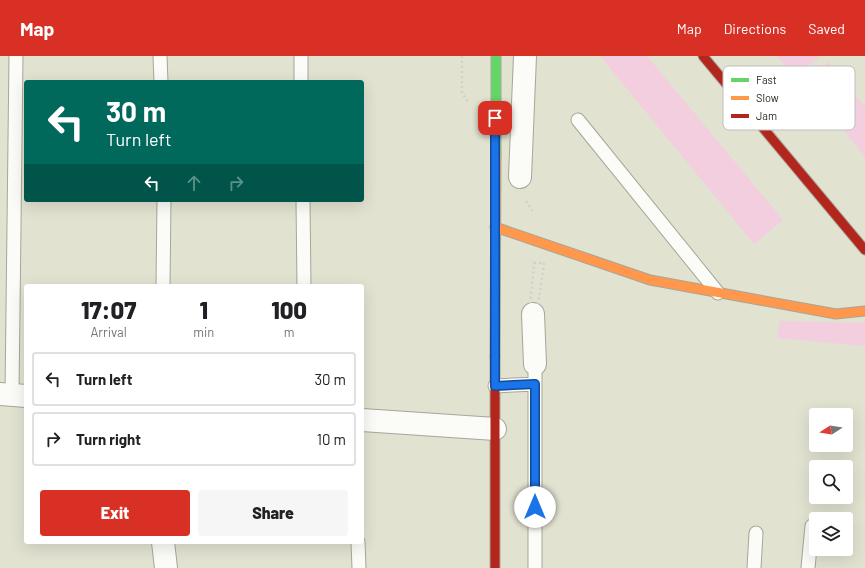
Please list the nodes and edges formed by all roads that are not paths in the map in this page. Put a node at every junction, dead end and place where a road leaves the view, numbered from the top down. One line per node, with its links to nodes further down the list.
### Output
1 (16, 56): 24 (lane)
2 (160, 56): 7 (lane)
3 (301, 56): 8 (lane)
4 (496, 56): 15 (street)
5 (525, 56): 12 (street)
6 (703, 56): 9 (street)
7 (161, 80)
8 (301, 80)
9 (723, 80)
10 (578, 120): 19 (lane)
11 (765, 130): 16 (street)
12 (520, 177)
13 (164, 202): 17 (lane)
14 (303, 202): 18 (lane)
15 (495, 227): 19 (street); 23 (street)
16 (865, 250)
17 (163, 284)
18 (304, 284)
19 (718, 293): 20 (street)
20 (865, 311)
21 (533, 314): 22 (street)
22 (535, 374): 23 (lane); 34 (lane)
23 (495, 386): 26 (street)
24 (13, 395)
25 (364, 420): 26 (street)
26 (496, 429): 33 (street)
27 (756, 533): 35 (lane)
28 (163, 544): 31 (street)
29 (358, 544): 32 (lane)
30 (809, 556): 36 (lane)
31 (166, 568)
32 (359, 568)
33 (495, 568)
34 (535, 568)
35 (754, 568)
36 (808, 568)

